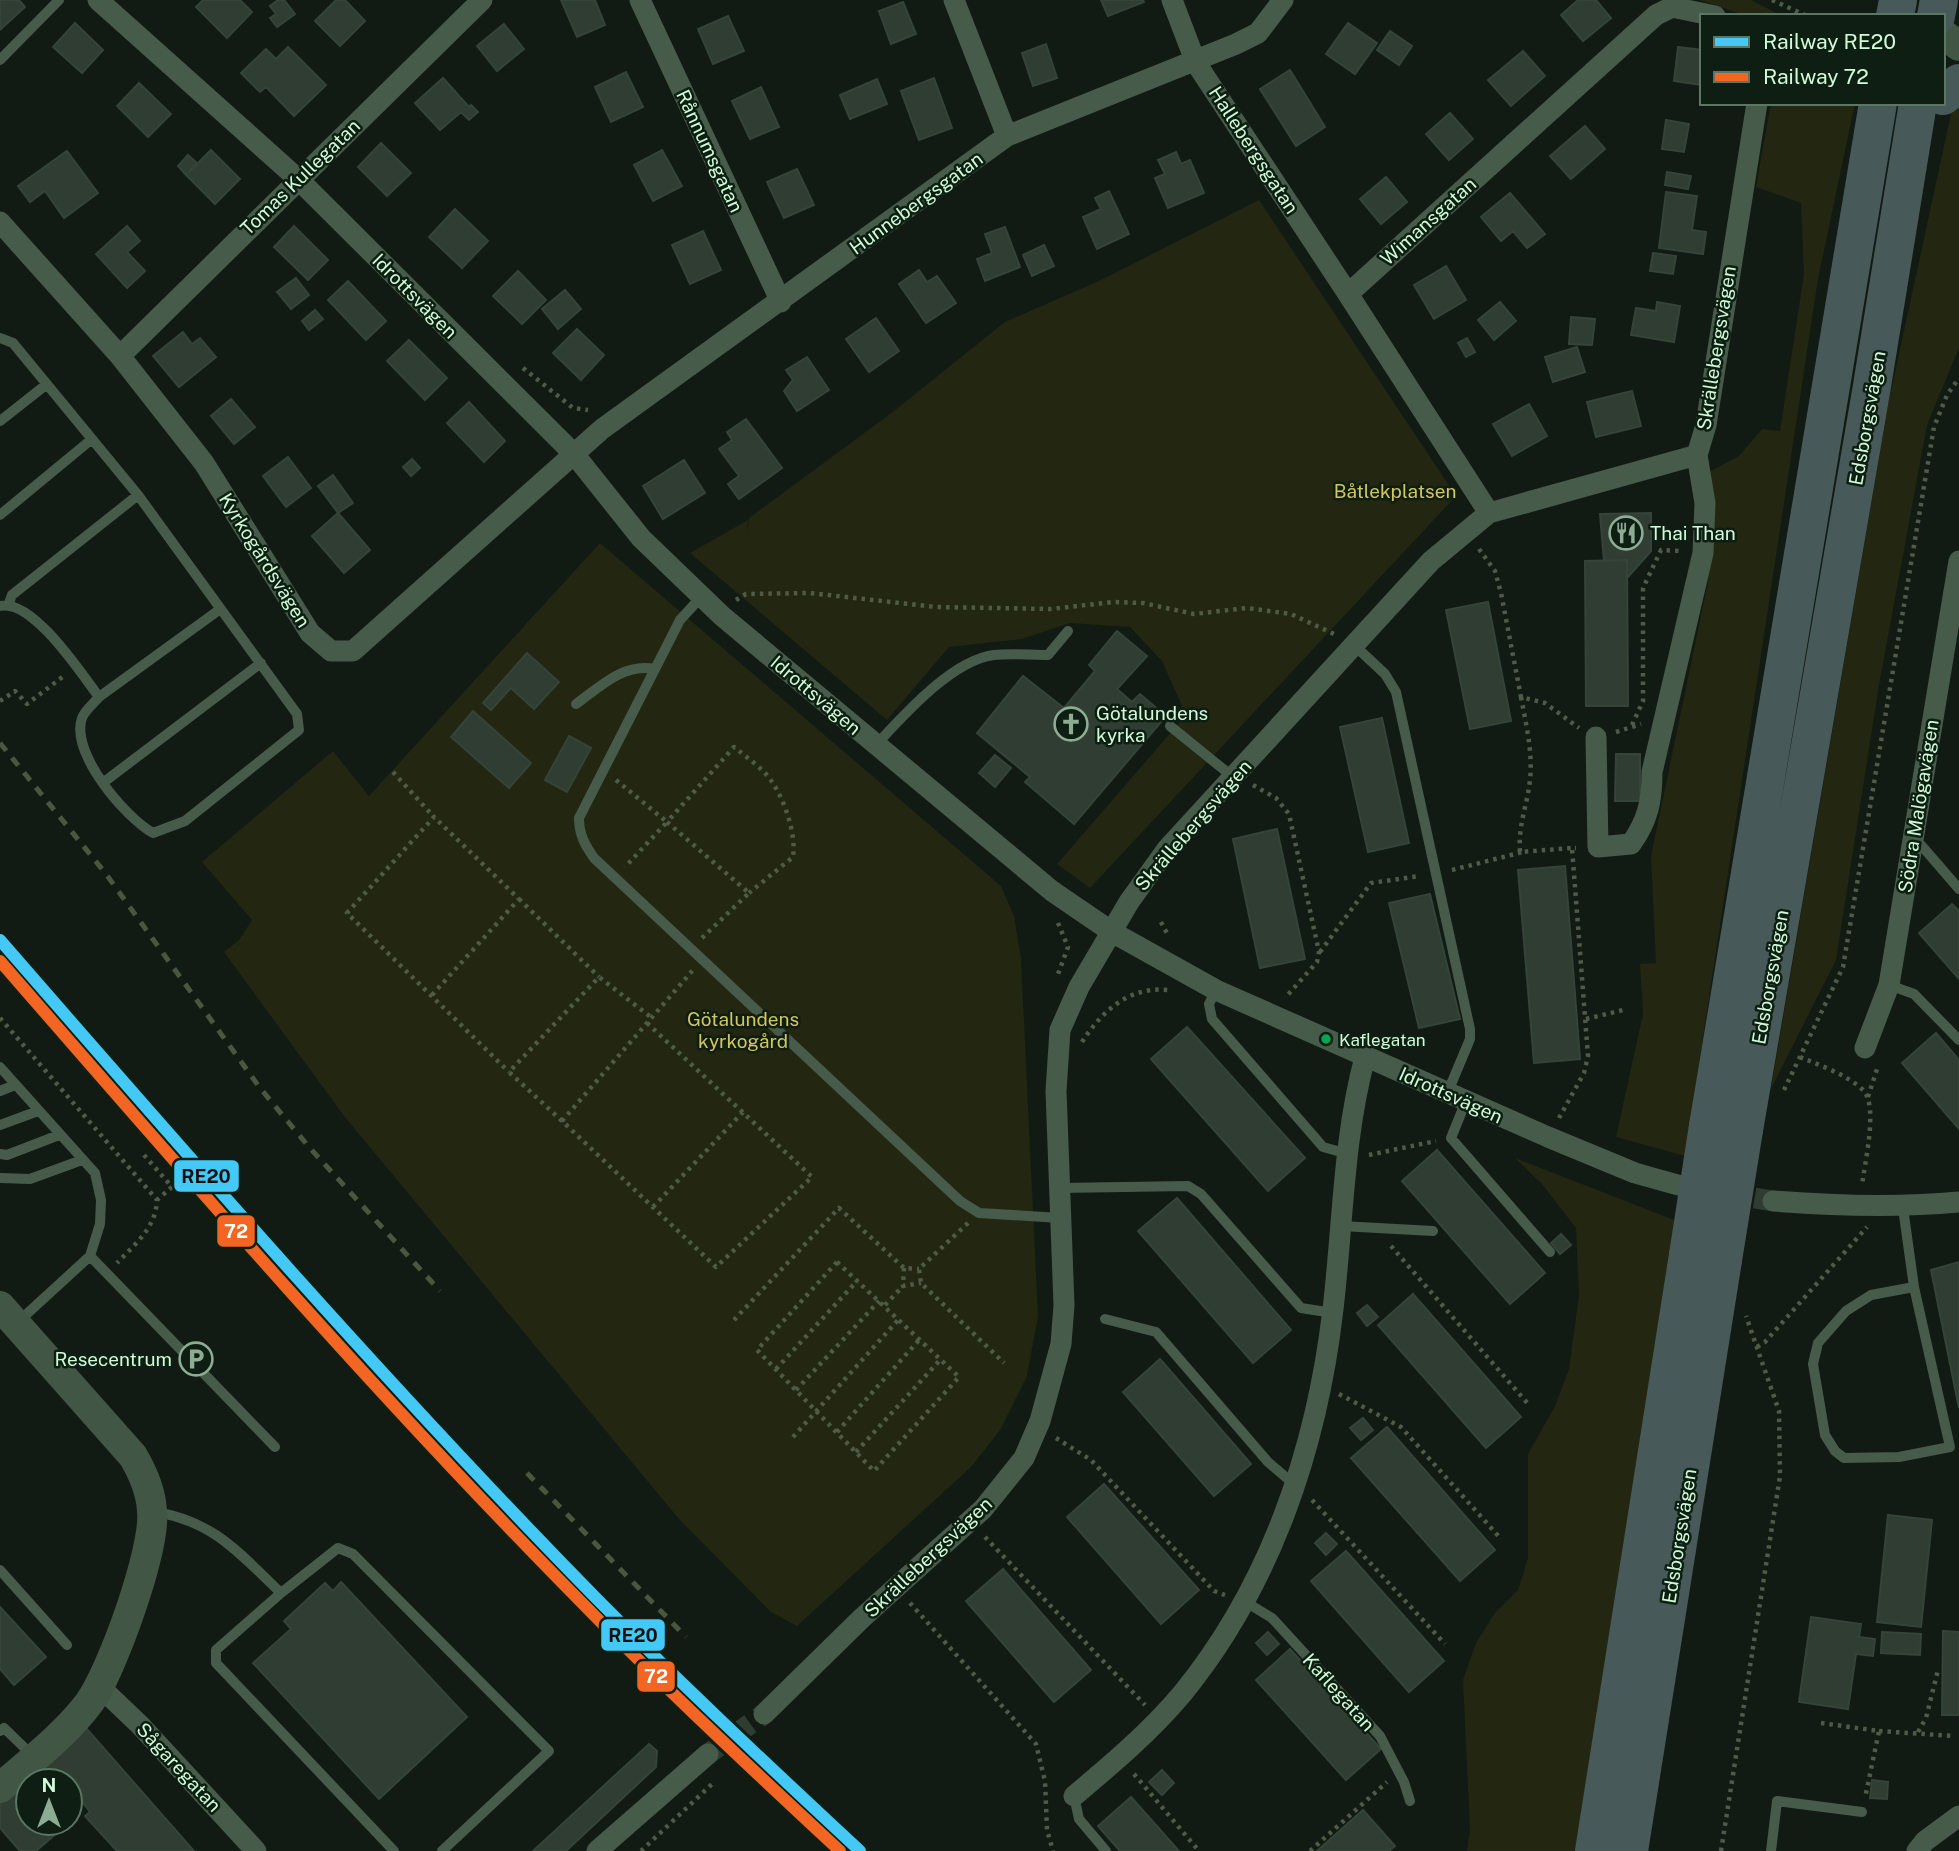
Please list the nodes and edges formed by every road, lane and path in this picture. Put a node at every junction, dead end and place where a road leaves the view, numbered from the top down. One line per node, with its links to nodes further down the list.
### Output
1 (59, 0): 15 (lane)
2 (98, 0): 23 (street, Idrottsvägen)
3 (482, 0): 23 (street, Tomas Kullegatan)
4 (640, 0): 26 (street, Rånnumsgatan)
5 (954, 0): 22 (street)
6 (1172, 0): 16 (street, Hallebergsgatan)
7 (1283, 0): 16 (street, Hunnebergsgatan)
8 (1772, 0): 13 (path)
9 (1899, 0): 14 (street)
10 (1944, 0): 11 (street)
11 (1959, 11)
12 (1705, 14): 25 (street, Wimansgatan)
13 (1803, 14)
14 (1917, 14)
15 (0, 60)
16 (1196, 63): 22 (street, Hunnebergsgatan); 25 (street, Hallebergsgatan)
17 (1959, 83): 18 (highway)
18 (1945, 94)
19 (1757, 105): 34 (street, Skrällebergsvägen)
20 (1878, 105): 106 (highway, Edsborgsvägen)
21 (1923, 113): 106 (highway, Edsborgsvägen)
22 (1007, 136): 26 (street, Hunnebergsgatan)
23 (298, 179): 28 (street, Tomas Kullegatan); 33 (street, Idrottsvägen)
24 (0, 222): 28 (street, Kyrkogårdsvägen)
25 (1349, 294): 36 (street)
26 (781, 302): 33 (street, Hunnebergsgatan)
27 (0, 338): 30 (lane)
28 (120, 356): 33 (street, Kyrkogårdsvägen)
29 (1959, 378): 93 (path)
30 (47, 384): 31 (lane); 32 (lane)
31 (0, 421)
32 (92, 439): 35 (lane); 37 (lane)
33 (574, 454): 41 (street, Idrottsvägen)
34 (1697, 455): 36 (street, Skrällebergsvägen); 39 (street)
35 (138, 495): 42 (lane); 43 (lane)
36 (1489, 513): 38 (street, Skrällebergsvägen)
37 (0, 515)
38 (1466, 532): 47 (street, Skrällebergsvägen); 52 (path)
39 (1703, 552): 55 (street); 57 (path)
40 (1959, 561): 66 (street, Södra Malögavägen)
41 (702, 596): 44 (street, Idrottsvägen); 50 (lane)
42 (4, 604): 48 (lane)
43 (219, 610): 49 (lane); 51 (lane)
44 (722, 616): 45 (path); 59 (street, Idrottsvägen)
45 (1342, 623)
46 (1068, 631): 59 (lane)
47 (1354, 645): 62 (street, Skrällebergsvägen); 70 (lane)
48 (63, 651): 51 (lane); 53 (path)
49 (261, 663): 63 (lane); 63 (lane)
50 (655, 669): 54 (lane); 60 (lane)
51 (99, 697): 63 (lane)
52 (1521, 697): 58 (path); 69 (path)
53 (1, 699)
54 (576, 704)
55 (1663, 719): 57 (path); 67 (street)
56 (1170, 726): 62 (lane)
57 (1632, 726): 58 (path)
58 (1596, 737): 67 (street)
59 (876, 745): 76 (street, Idrottsvägen)
60 (604, 769): 65 (path); 71 (lane)
61 (393, 772): 64 (path)
62 (1233, 777): 76 (street, Skrällebergsvägen); 78 (path)
63 (104, 782)
64 (434, 817): 74 (path); 83 (path)
65 (667, 822): 71 (path); 73 (path); 73 (path)
66 (1911, 844): 72 (lane); 82 (street, Södra Malögavägen)
67 (1598, 847): 68 (path)
68 (1572, 848): 69 (path); 88 (path)
69 (1523, 852): 70 (path)
70 (1434, 874): 78 (path); 99 (lane)
71 (615, 877): 77 (lane)
72 (1959, 889)
73 (749, 893): 77 (path)
74 (519, 899): 81 (path); 83 (path)
75 (1054, 919): 80 (path)
76 (1112, 932): 84 (street, Idrottsvägen); 116 (street, Skrällebergsvägen)
77 (692, 948): 79 (lane)
78 (1319, 953): 86 (path)
79 (703, 959): 87 (path); 123 (lane)
80 (1058, 974)
81 (599, 977): 87 (path); 96 (path)
82 (1889, 985): 90 (lane); 91 (street, Södra Malögavägen)
83 (432, 995): 96 (path)
84 (1213, 997): 86 (street, Idrottsvägen); 92 (path); 111 (lane)
85 (1627, 1009): 88 (path)
86 (1276, 1017): 94 (street, Idrottsvägen)
87 (652, 1018): 89 (path)
88 (1586, 1019): 108 (path)
89 (647, 1023): 103 (path); 104 (path)
90 (1959, 1040)
91 (1865, 1048): 100 (path)
92 (1081, 1049)
93 (1800, 1056): 100 (path); 101 (path)
94 (1365, 1057): 99 (street, Idrottsvägen); 111 (street)
95 (0, 1067): 97 (lane)
96 (509, 1072): 104 (path)
97 (15, 1085): 98 (lane); 102 (lane)
98 (0, 1091)
99 (1457, 1098): 108 (street, Idrottsvägen); 109 (lane)
100 (1868, 1098): 117 (path)
101 (1779, 1101)
102 (38, 1111): 105 (lane); 107 (lane)
103 (743, 1112): 121 (path); 121 (path)
104 (562, 1121): 121 (path)
105 (0, 1125)
106 (1726, 1128): 131 (highway, Edsborgsvägen, bridge)
107 (59, 1135): 110 (lane); 113 (lane)
108 (1548, 1137): 115 (street, Idrottsvägen)
109 (1451, 1138): 111 (path); 129 (lane)
110 (0, 1154)
111 (1348, 1154): 126 (street)
112 (144, 1155): 118 (path)
113 (82, 1160): 114 (lane); 130 (lane)
114 (0, 1178)
115 (1678, 1185)
116 (1059, 1188): 124 (street, Skrällebergsvägen); 141 (lane)
117 (1861, 1191)
118 (157, 1200)
119 (1773, 1201): 122 (street)
120 (1959, 1202): 122 (street)
121 (653, 1207)
122 (1903, 1208): 137 (lane)
123 (979, 1213): 124 (lane); 133 (path)
124 (1061, 1218): 178 (street, Skrällebergsvägen)
125 (1870, 1222): 147 (path)
126 (1341, 1226): 127 (lane); 141 (street)
127 (1388, 1228): 128 (lane); 153 (path)
128 (1433, 1231)
129 (1550, 1252)
130 (90, 1256): 145 (lane); 159 (lane)
131 (1706, 1257): 204 (highway, Edsborgsvägen); 205 (highway, Edsborgsvägen)
132 (904, 1268): 133 (path); 136 (path); 143 (path)
133 (919, 1269): 135 (path)
134 (858, 1281): 138 (path); 150 (path); 150 (path)
135 (921, 1283): 136 (path); 149 (path)
136 (903, 1286): 139 (path)
137 (1914, 1287): 137 (lane)
138 (879, 1301): 139 (path); 152 (path)
139 (885, 1305): 144 (path)
140 (1743, 1310): 147 (path)
141 (1333, 1313): 151 (street)
142 (1105, 1319): 162 (lane)
143 (734, 1320)
144 (898, 1320): 146 (path); 154 (path)
145 (5, 1322): 163 (street)
146 (919, 1340): 148 (path); 156 (path)
147 (1757, 1348): 206 (path)
148 (940, 1359): 161 (path); 161 (path)
149 (1004, 1363)
150 (776, 1369): 152 (path)
151 (1323, 1385): 162 (street); 166 (path)
152 (796, 1390): 154 (path)
153 (1529, 1405)
154 (817, 1412): 156 (path); 157 (path)
155 (1060, 1425): 158 (path)
156 (837, 1432): 161 (path)
157 (793, 1437)
158 (1056, 1437): 160 (path); 171 (path)
159 (275, 1447)
160 (1049, 1450)
161 (856, 1452)
162 (1295, 1486): 171 (street); 174 (path)
163 (153, 1512): 169 (lane); 177 (street)
164 (993, 1528): 165 (path)
165 (984, 1536): 167 (path); 179 (path)
166 (1501, 1539)
167 (975, 1544)
168 (0, 1570): 175 (lane)
169 (281, 1592): 196 (lane); 197 (lane)
170 (919, 1594): 172 (path)
171 (1244, 1601): 179 (street); 188 (lane, Kaflegatan)
172 (909, 1602): 173 (path); 200 (path)
173 (900, 1611)
174 (1445, 1644)
175 (67, 1645)
176 (1938, 1670): 183 (path)
177 (99, 1686): 186 (street); 195 (street, Sågaregatan)
178 (764, 1714)
179 (1161, 1717): 187 (street)
180 (1821, 1723): 182 (path)
181 (0, 1731): 186 (lane)
182 (1879, 1731): 183 (path); 193 (path)
183 (1918, 1732): 184 (path)
184 (1954, 1736)
185 (708, 1754): 198 (street)
186 (35, 1757): 190 (street)
187 (1119, 1758): 191 (street); 202 (path)
188 (1398, 1772): 192 (lane, Kaflegatan); 203 (path)
189 (718, 1778): 199 (path)
190 (0, 1788)
191 (1074, 1796): 201 (lane)
192 (1410, 1801)
193 (1862, 1812): 207 (lane)
194 (1959, 1816): 208 (street)
195 (256, 1851)
196 (394, 1851)
197 (442, 1851)
198 (597, 1851)
199 (641, 1851)
200 (1053, 1851)
201 (1106, 1851)
202 (1199, 1851)
203 (1310, 1851)
204 (1594, 1851)
205 (1629, 1851)
206 (1721, 1851)
207 (1771, 1851)
208 (1917, 1851)

